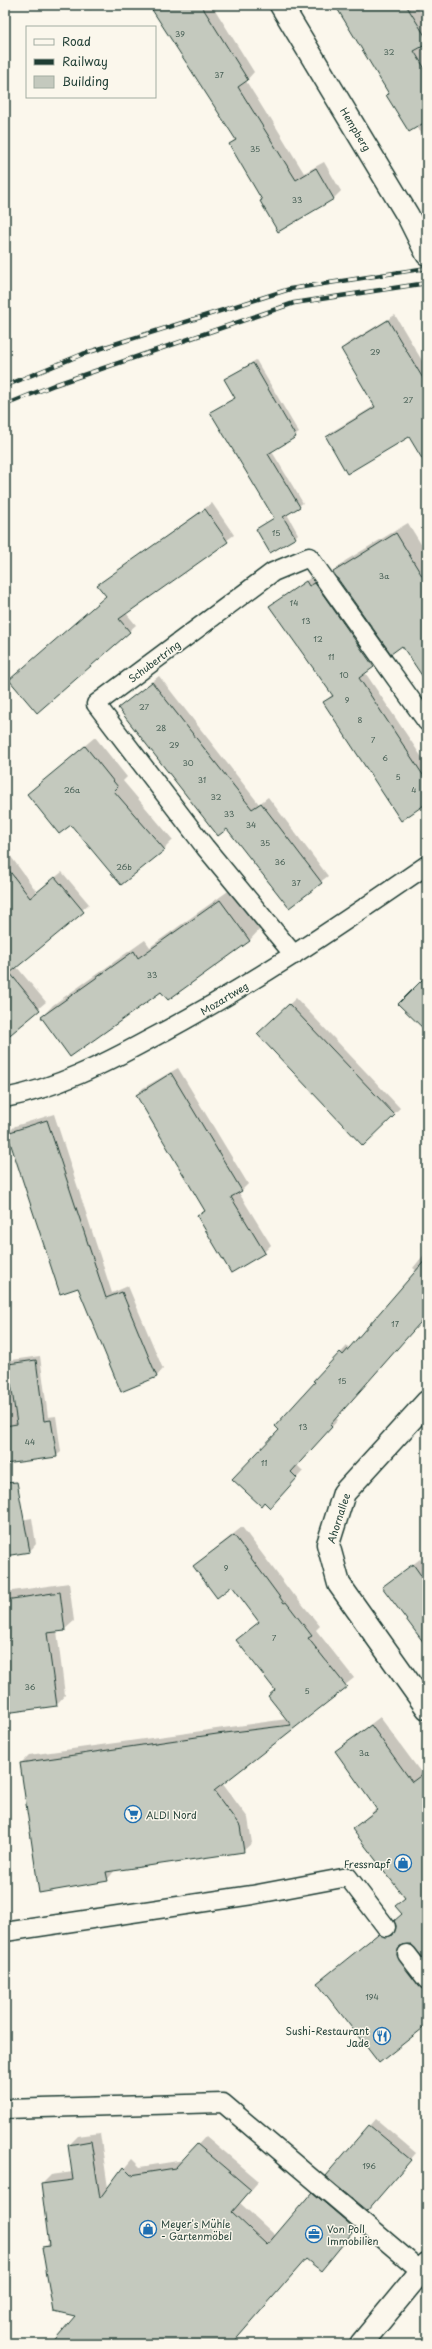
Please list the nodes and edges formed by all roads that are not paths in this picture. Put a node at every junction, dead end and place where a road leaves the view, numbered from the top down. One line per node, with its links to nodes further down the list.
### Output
1 (281, 5): 2 (street, Hempberg)
2 (427, 254)
3 (427, 722): 5 (lane, Schubertring)
4 (427, 865): 5 (lane, Mozartweg)
5 (294, 955): 6 (lane, Mozartweg)
6 (5, 1098)
7 (427, 1402): 8 (street, Ahornallee)
8 (427, 1708)
9 (386, 1927): 10 (lane)
10 (5, 1932)
11 (407, 1954): 12 (lane)
12 (427, 1980)
13 (5, 2109): 14 (lane)
14 (424, 2268): 15 (street)
15 (361, 2344)

